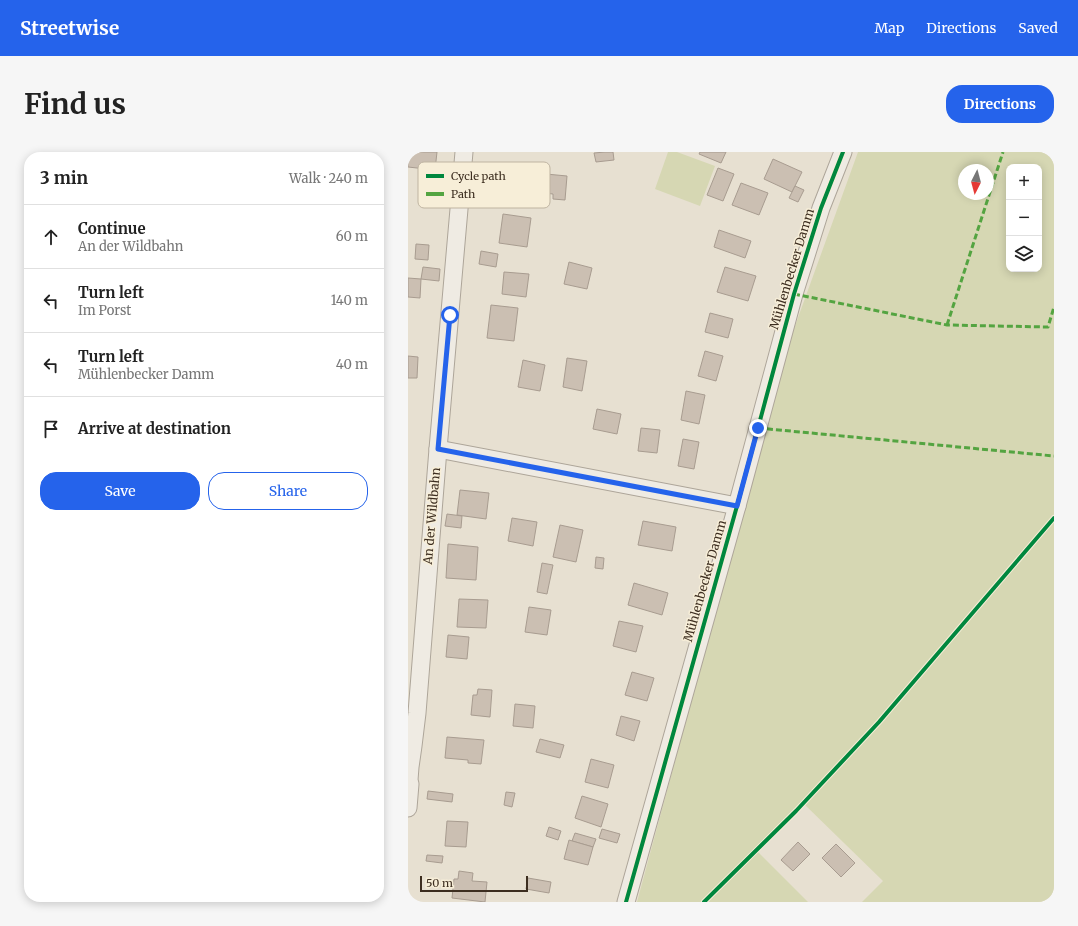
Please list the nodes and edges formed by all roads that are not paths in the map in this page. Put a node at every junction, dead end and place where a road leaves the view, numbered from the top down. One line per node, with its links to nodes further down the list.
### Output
1 (464, 152): 3 (street, An der Wildbahn)
2 (843, 152): 6 (street, Mühlenbecker Damm)
3 (463, 162)
4 (459, 208): 5 (street, An der Wildbahn)
5 (438, 449): 6 (street); 7 (street, An der Wildbahn)
6 (737, 506): 8 (street, Mühlenbecker Damm)
7 (408, 808)
8 (626, 902)

